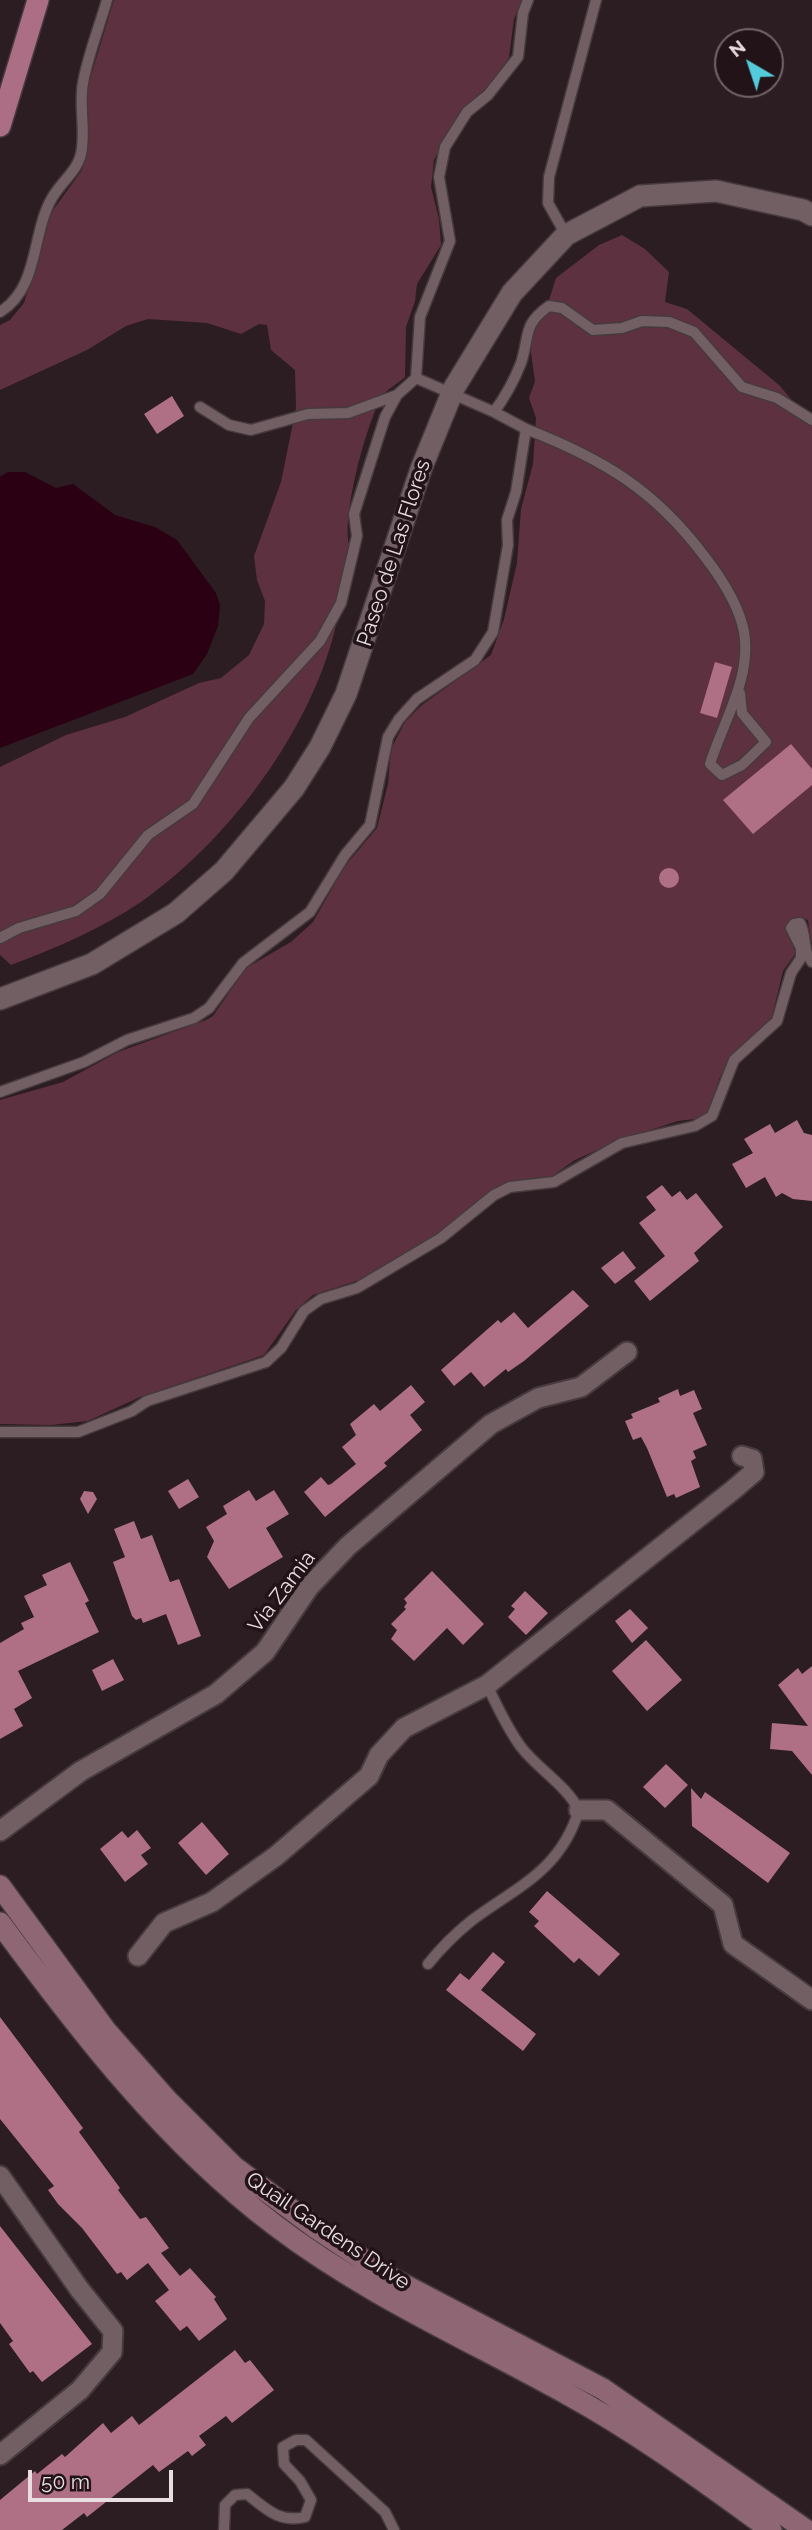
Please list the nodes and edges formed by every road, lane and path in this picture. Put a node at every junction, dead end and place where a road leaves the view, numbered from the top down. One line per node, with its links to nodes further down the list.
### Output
1 (38, 0): 5 (main road)
2 (107, 0): 8 (lane)
3 (528, 0): 9 (lane)
4 (596, 0): 7 (lane)
5 (0, 126)
6 (812, 215): 7 (street, Paseo de Las Flores)
7 (566, 235): 10 (street, Paseo de Las Flores)
8 (0, 312)
9 (416, 378): 10 (lane); 11 (lane)
10 (452, 393): 13 (lane); 19 (street, Paseo de Las Flores)
11 (397, 395): 12 (lane); 17 (lane)
12 (200, 407)
13 (494, 412): 14 (lane); 15 (lane)
14 (812, 420)
15 (526, 429): 16 (lane); 20 (lane)
16 (740, 693): 16 (lane)
17 (0, 938)
18 (812, 962): 22 (lane)
19 (0, 999)
20 (0, 1093)
21 (627, 1352): 26 (street, Via Zamia)
22 (0, 1432)
23 (742, 1457): 24 (street)
24 (487, 1685): 25 (lane); 29 (street)
25 (579, 1810): 30 (lane); 31 (street)
26 (0, 1831)
27 (0, 1886): 37 (main road, Quail Gardens Drive)
28 (0, 1923): 36 (main road, Quail Gardens Drive)
29 (138, 1956)
30 (428, 1964)
31 (812, 2000)
32 (0, 2176): 33 (street)
33 (0, 2455)
34 (224, 2530): 35 (lane)
35 (394, 2530)
36 (771, 2530)
37 (806, 2530)

